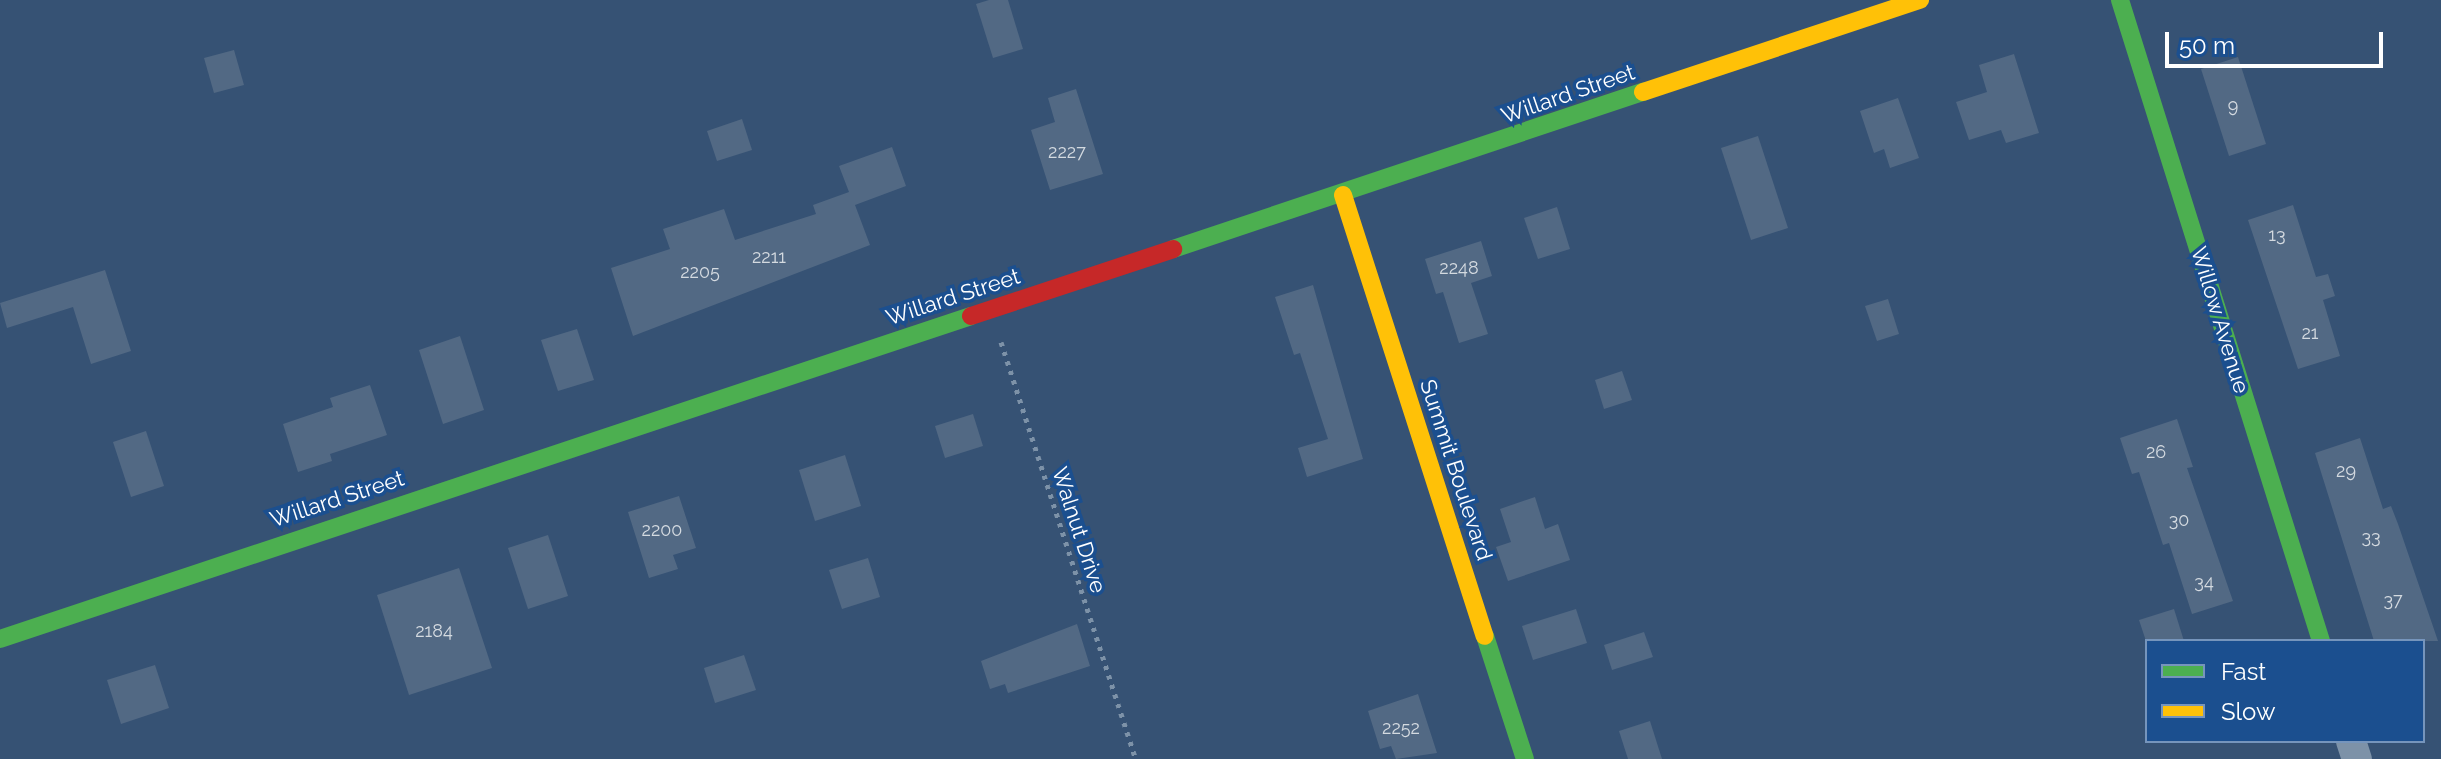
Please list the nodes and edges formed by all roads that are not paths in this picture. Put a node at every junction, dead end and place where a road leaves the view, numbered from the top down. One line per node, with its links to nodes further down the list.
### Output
1 (1920, 0): 3 (street, Willard Street)
2 (2120, 0): 5 (street, Willow Avenue)
3 (1343, 195): 4 (street, Willard Street); 6 (street, Summit Boulevard)
4 (0, 639)
5 (2320, 639)
6 (1525, 759)

